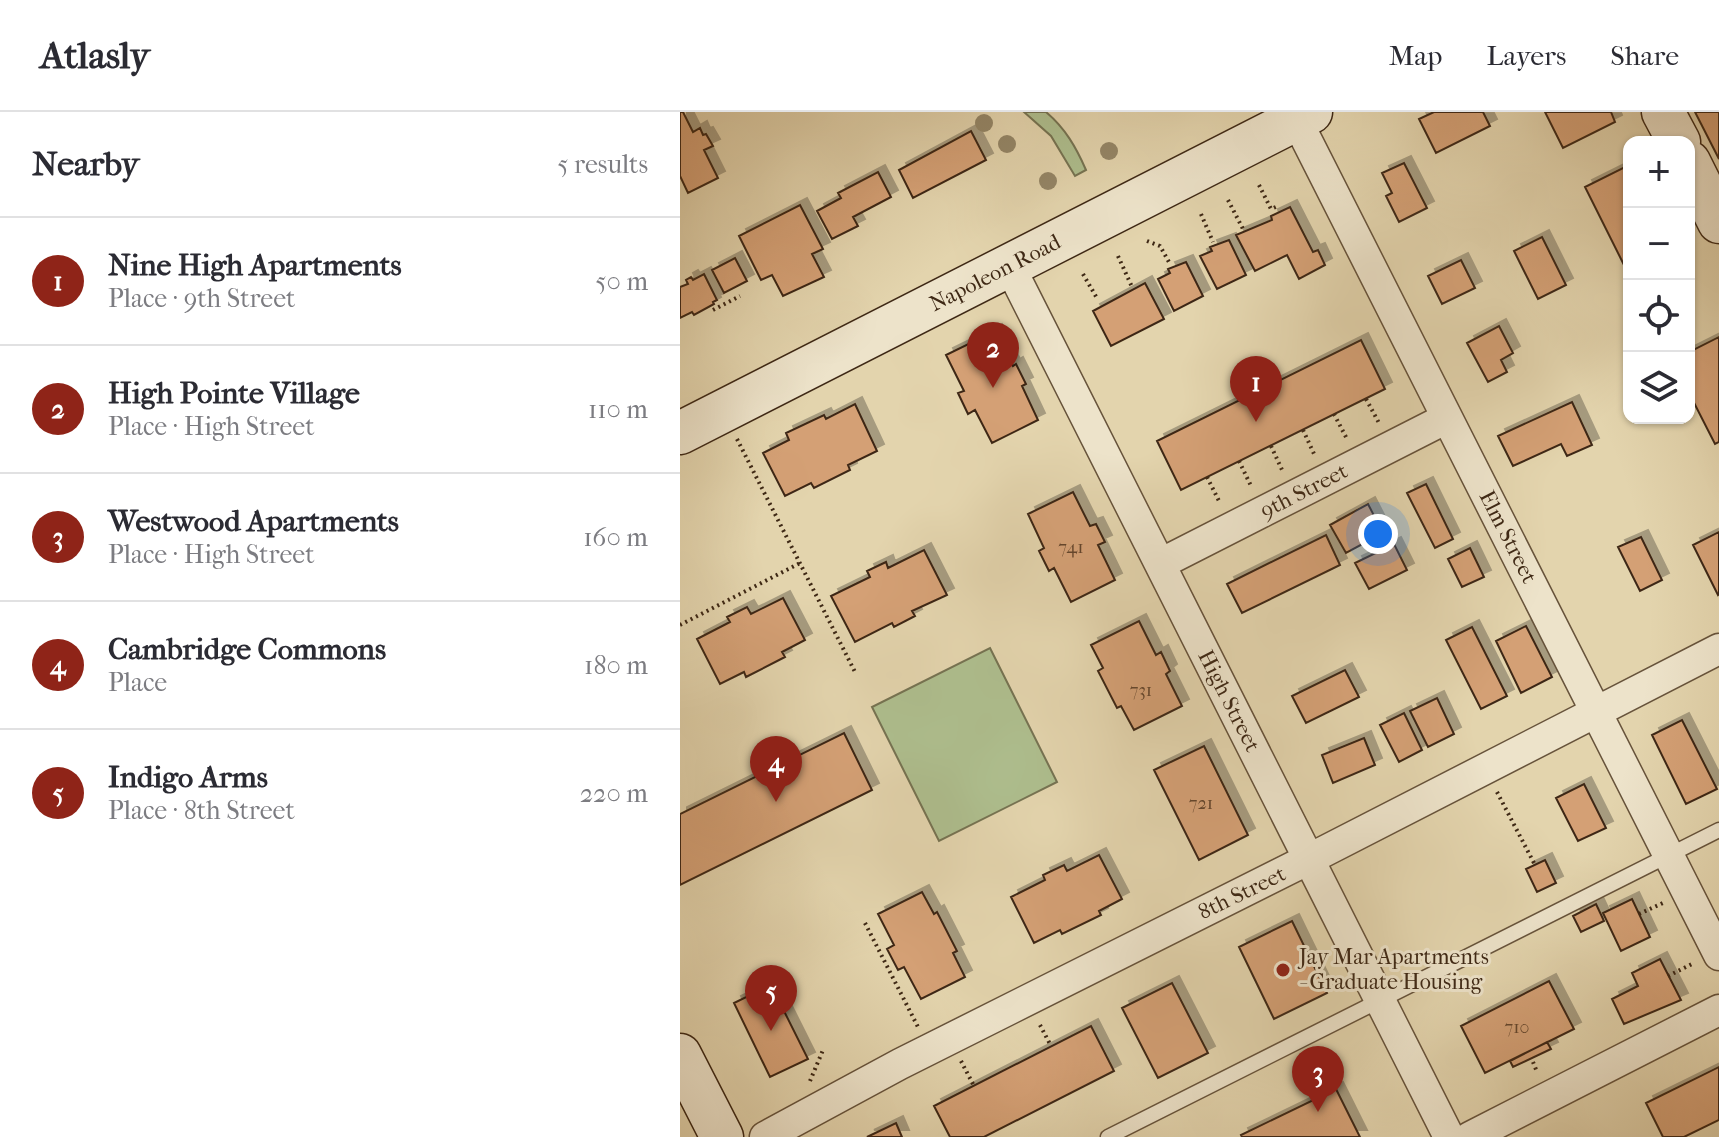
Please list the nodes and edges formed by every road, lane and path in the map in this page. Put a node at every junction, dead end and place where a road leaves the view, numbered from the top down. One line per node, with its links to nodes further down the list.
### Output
1 (1663, 112): 3 (main road)
2 (1304, 116): 15 (main road, Napoleon Road); 23 (street, Elm Street)
3 (1676, 136)
4 (1695, 174): 9 (main road)
5 (1259, 185): 7 (path)
6 (1228, 200): 10 (path)
7 (1278, 206)
8 (1201, 214): 12 (path)
9 (1719, 222)
10 (1243, 229)
11 (1147, 241): 14 (path)
12 (1213, 242)
13 (1118, 256): 17 (path)
14 (1170, 264)
15 (1009, 265): 24 (main road, Napoleon Road); 37 (street, High Street)
16 (1083, 274): 19 (path)
17 (1132, 287)
18 (740, 296): 20 (path)
19 (1098, 300)
20 (713, 310)
21 (1366, 399): 25 (path)
22 (1334, 414): 28 (path)
23 (1447, 418): 37 (street, 9th Street); 41 (street, Elm Street)
24 (684, 420)
25 (1382, 429)
26 (1303, 430): 31 (path)
27 (736, 436): 36 (path)
28 (1350, 445)
29 (1271, 446): 33 (path)
30 (1239, 461): 34 (path)
31 (1318, 461)
32 (1207, 477): 35 (path)
33 (1286, 477)
34 (1254, 493)
35 (1223, 509)
36 (800, 563): 38 (path); 40 (path)
37 (1160, 564): 45 (street, High Street)
38 (680, 625)
39 (1719, 649): 41 (street, 8th Street)
40 (855, 672)
41 (1596, 711): 42 (street, 8th Street); 44 (street, Elm Street)
42 (1485, 768): 45 (street, 8th Street); 46 (path)
43 (1719, 830): 44 (lane)
44 (1669, 855): 50 (street, Elm Street); 52 (lane)
45 (1309, 859): 52 (street, High Street); 65 (street, 8th Street)
46 (1535, 865)
47 (1672, 899): 48 (path)
48 (1639, 914)
49 (865, 923): 55 (path)
50 (1710, 957): 51 (path)
51 (1668, 976)
52 (1380, 1000): 66 (lane); 67 (street, High Street)
53 (1719, 1010): 68 (street)
54 (1037, 1019): 56 (path)
55 (921, 1033)
56 (1051, 1046)
57 (823, 1050): 63 (path)
58 (680, 1055): 64 (main road)
59 (960, 1059): 62 (path)
60 (1533, 1062): 61 (path)
61 (1539, 1074)
62 (974, 1086)
63 (811, 1091)
64 (722, 1137)
65 (765, 1137)
66 (1108, 1137)
67 (1449, 1137)
68 (1470, 1137)

